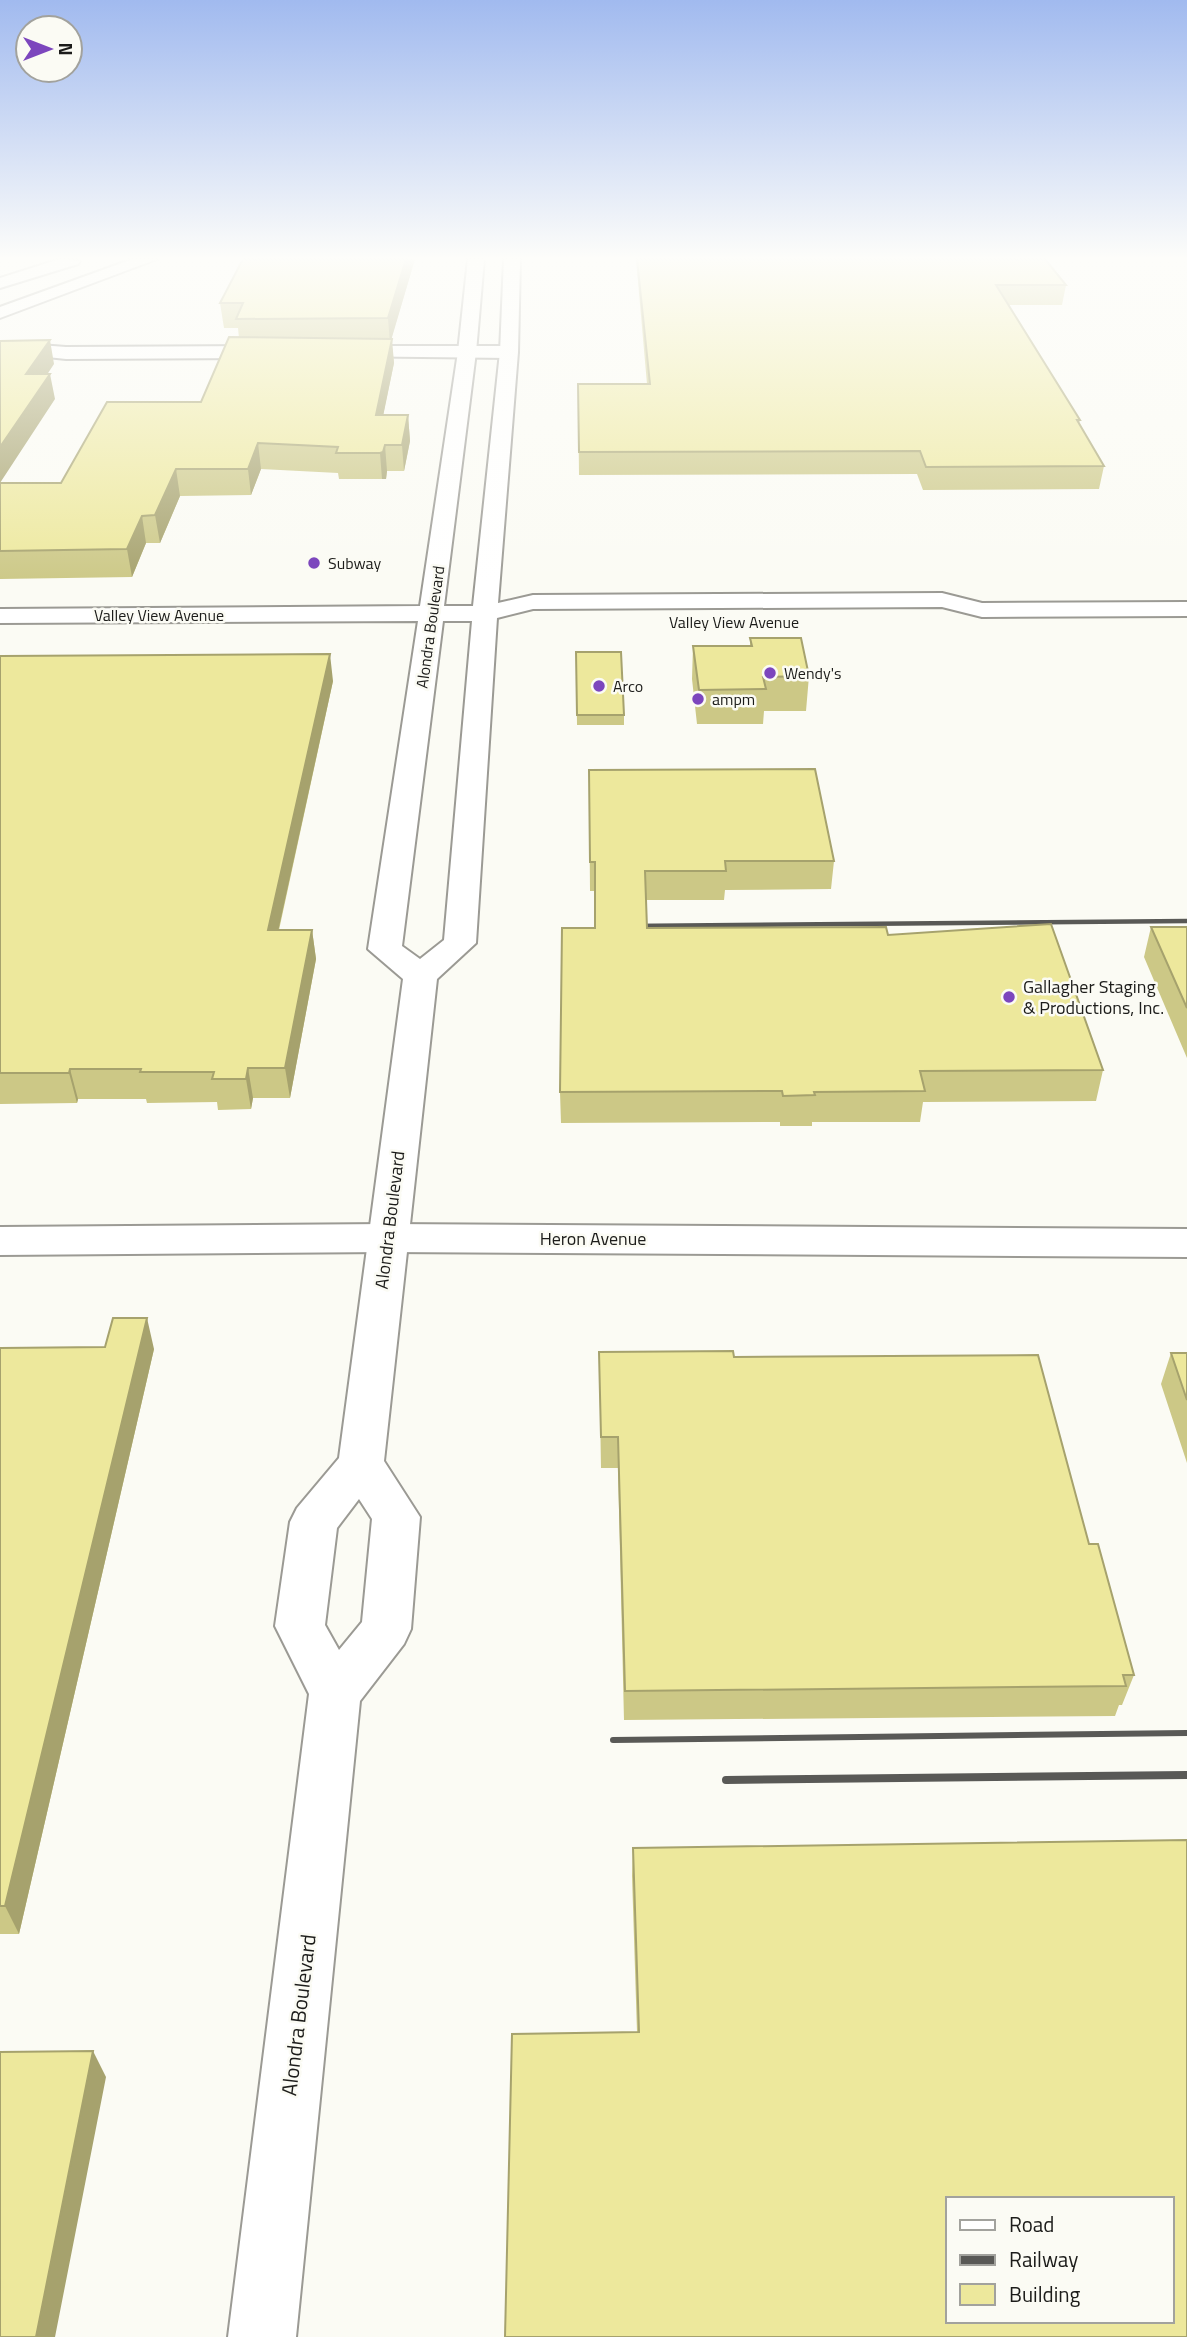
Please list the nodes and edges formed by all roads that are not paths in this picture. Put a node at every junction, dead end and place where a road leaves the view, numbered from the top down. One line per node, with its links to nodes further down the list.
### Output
1 (465, 368): 4 (main road, Alondra Boulevard)
2 (508, 368): 5 (main road)
3 (1187, 609): 5 (main road, Valley View Avenue)
4 (432, 613): 5 (main road, Valley View Avenue); 6 (main road, Valley View Avenue); 7 (main road, Alondra Boulevard)
5 (485, 613): 7 (main road)
6 (0, 615)
7 (420, 976): 8 (main road, Alondra Boulevard)
8 (388, 1238): 9 (main road, Heron Avenue); 10 (main road, Heron Avenue); 11 (main road, Alondra Boulevard)
9 (0, 1241)
10 (1187, 1243)
11 (361, 1464): 12 (main road); 12 (main road)
12 (335, 1693): 13 (main road, Alondra Boulevard)
13 (262, 2337)

